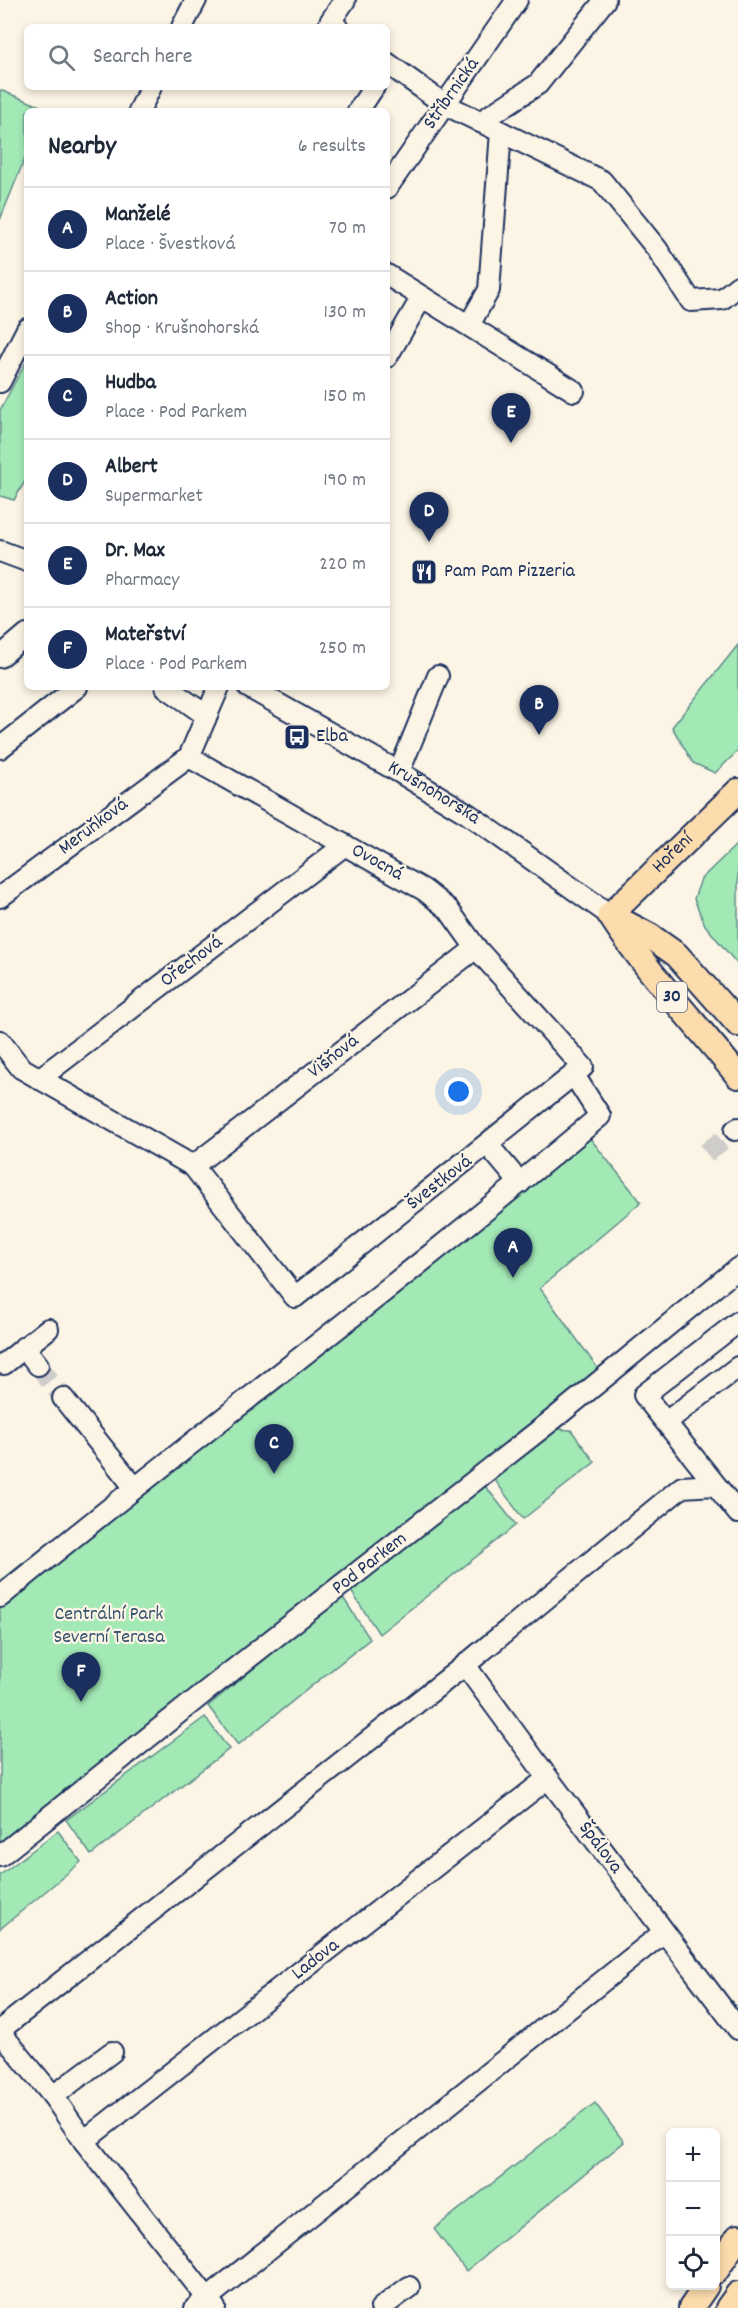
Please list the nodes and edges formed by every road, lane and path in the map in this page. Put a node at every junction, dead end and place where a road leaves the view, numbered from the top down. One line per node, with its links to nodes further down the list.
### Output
1 (196, 0): 5 (street)
2 (345, 0): 6 (street)
3 (517, 0): 10 (street, Stříbrnická)
4 (605, 0): 13 (street)
5 (186, 24)
6 (333, 24)
7 (390, 67): 10 (street)
8 (150, 90): 11 (street)
9 (373, 90): 12 (street)
10 (444, 105): 13 (street); 15 (street, Stříbrnická)
11 (140, 108)
12 (360, 108)
13 (480, 122): 14 (street)
14 (501, 132): 17 (street); 19 (street)
15 (390, 184)
16 (390, 277): 18 (street)
17 (738, 286)
18 (422, 297): 19 (street); 21 (street)
19 (469, 326): 23 (street)
20 (24, 335): 22 (street)
21 (390, 352)
22 (0, 382)
23 (574, 390)
24 (0, 551): 25 (street)
25 (24, 560)
26 (24, 637): 27 (street)
27 (0, 657)
28 (438, 675): 36 (street)
29 (73, 690): 34 (street)
30 (170, 690): 33 (street)
31 (218, 690): 33 (street)
32 (253, 690): 36 (street, Krušnohorská)
33 (207, 716): 35 (street)
34 (0, 748)
35 (189, 757): 38 (street, Ovocná); 39 (street, Meruňková)
36 (399, 772): 40 (street, Krušnohorská)
37 (738, 791): 40 (main road, Hoření)
38 (345, 845): 41 (street, Ovocná); 46 (street, Ořechová)
39 (0, 897)
40 (610, 915): 42 (main road, Krušnohorská / 30); 45 (main road, Krušnohorská / 30)
41 (476, 948): 44 (street, Ovocná); 48 (street, Višňová)
42 (738, 1024)
43 (0, 1041): 46 (street)
44 (578, 1071): 47 (street, Švestková); 49 (street, Ovocná)
45 (738, 1076)
46 (39, 1079): 48 (street)
47 (488, 1145): 48 (street, Švestková); 49 (street)
48 (193, 1166)
49 (520, 1183): 60 (street)
50 (738, 1268): 65 (street, Pod Parkem)
51 (738, 1322): 58 (street)
52 (48, 1329): 53 (street)
53 (24, 1347): 54 (street); 55 (street)
54 (4, 1364)
55 (38, 1365)
56 (738, 1367): 58 (street)
57 (63, 1398): 60 (street)
58 (666, 1422): 59 (street)
59 (715, 1485): 61 (street); 63 (street)
60 (135, 1488): 62 (street)
61 (738, 1513)
62 (0, 1597)
63 (465, 1665): 64 (street, Špálova); 68 (street)
64 (548, 1778): 66 (street, Špálova); 71 (street, Ladova)
65 (0, 1856)
66 (664, 1932): 67 (street, Špálova); 77 (street)
67 (735, 2019)
68 (0, 2031): 70 (street)
69 (112, 2052): 70 (street)
70 (53, 2096): 71 (street)
71 (84, 2141): 77 (street)
72 (738, 2237): 73 (main road)
73 (720, 2265)
74 (409, 2287): 78 (street)
75 (703, 2290): 79 (main road)
76 (738, 2294): 80 (main road)
77 (205, 2304)
78 (381, 2308)
79 (691, 2308)
80 (728, 2308)

